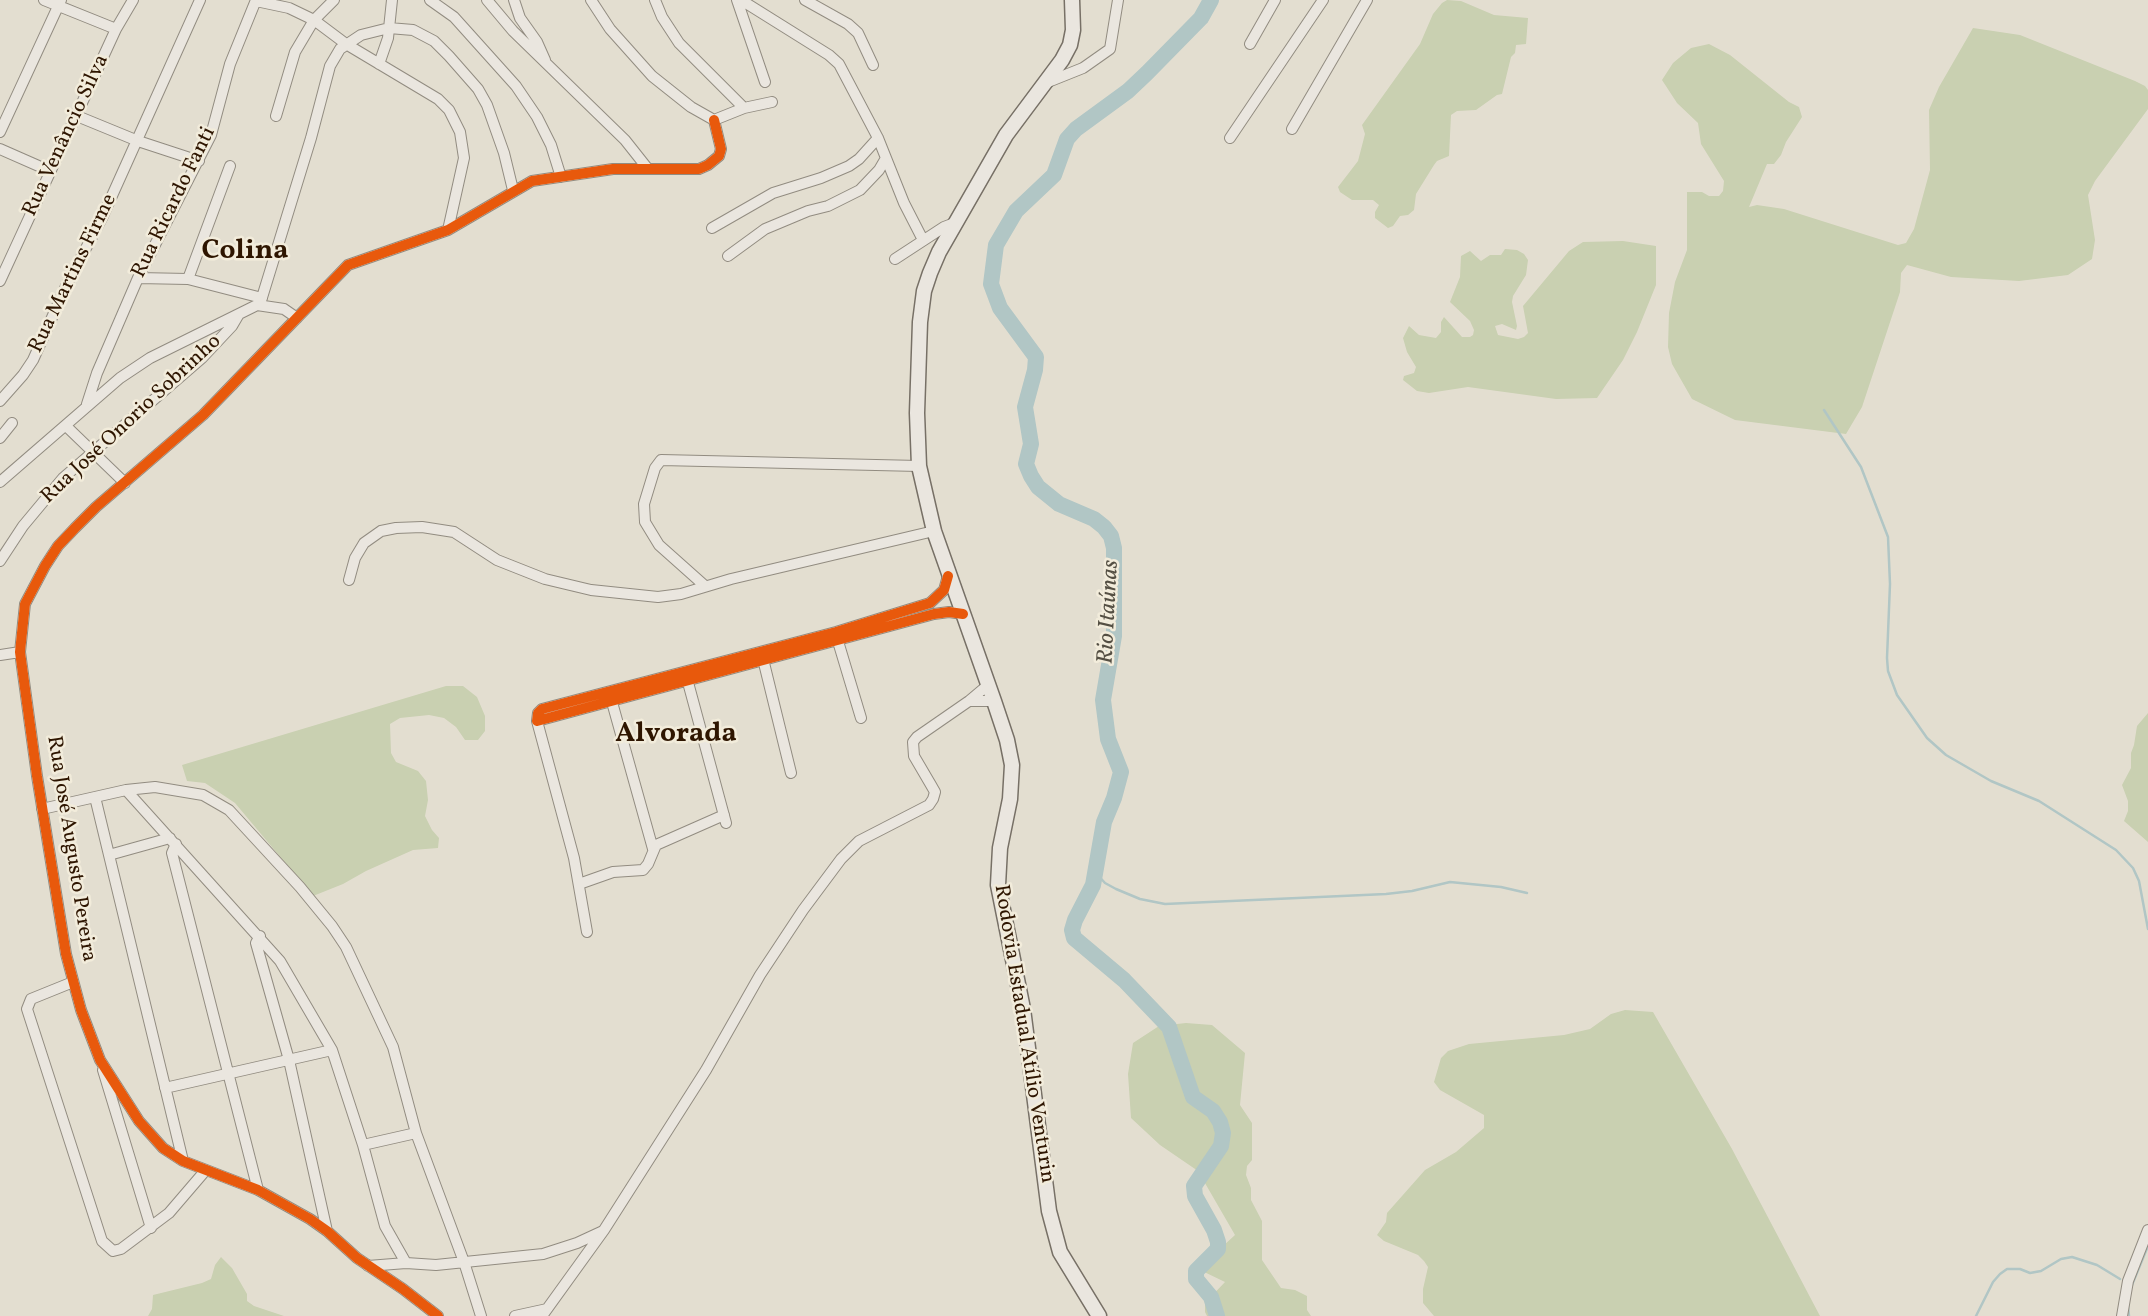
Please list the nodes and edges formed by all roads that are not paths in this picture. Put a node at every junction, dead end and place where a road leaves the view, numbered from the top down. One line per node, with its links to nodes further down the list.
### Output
1 (44, 0): 19 (street)
2 (132, 0): 22 (street, Rua Venâncio Silva)
3 (200, 0): 39 (street, Rua Martins Firme)
4 (334, 0): 20 (street)
5 (392, 0): 21 (street)
6 (430, 0): 46 (street)
7 (487, 0): 25 (street)
8 (514, 0): 25 (street)
9 (591, 0): 34 (street)
10 (655, 0): 31 (street)
11 (739, 0): 28 (street); 37 (street)
12 (805, 0): 27 (street)
13 (1073, 0): 29 (main road, Rodovia Estadual Atílio Venturin)
14 (1118, 0): 29 (street)
15 (1275, 0): 24 (street)
16 (1323, 0): 38 (street)
17 (1367, 0): 35 (street)
18 (256, 1): 20 (street); 42 (street, Rua Ricardo Fanti)
19 (60, 3): 22 (street); 36 (street)
20 (314, 20): 23 (street); 33 (street)
21 (389, 28): 23 (street); 26 (street); 47 (street)
22 (116, 29): 32 (street, Rua Venâncio Silva)
23 (346, 44): 26 (street); 57 (street)
24 (1250, 44)
25 (546, 63): 44 (street)
26 (379, 64): 50 (street)
27 (873, 65)
28 (765, 82)
29 (1048, 82): 48 (main road, Rodovia Estadual Atílio Venturin)
30 (772, 102): 31 (street)
31 (744, 108): 34 (street)
32 (77, 116): 39 (street); 45 (street, Rua Venâncio Silva)
33 (276, 116)
34 (714, 120): 44 (street, Rua José Augusto Pereira)
35 (1292, 129)
36 (0, 132)
37 (877, 138): 41 (street); 49 (street)
38 (1230, 138)
39 (138, 141): 42 (street); 60 (street, Rua Martins Firme)
40 (0, 149): 45 (street)
41 (886, 158): 51 (street); 52 (street)
42 (199, 161): 54 (street, Rua Ricardo Fanti)
43 (230, 166): 55 (street)
44 (648, 169): 46 (street, Rua José Augusto Pereira)
45 (50, 171): 56 (street, Rua Venâncio Silva)
46 (561, 177): 47 (street, Rua José Augusto Pereira)
47 (513, 190): 50 (street, Rua José Augusto Pereira)
48 (958, 222): 51 (street); 66 (main road, Rodovia Estadual Atílio Venturin)
49 (712, 228)
50 (448, 230): 59 (street, Rua José Augusto Pereira)
51 (923, 240): 53 (street)
52 (729, 256)
53 (895, 259)
54 (138, 278): 55 (street); 61 (street, Rua Ricardo Fanti)
55 (188, 279): 57 (street)
56 (0, 281)
57 (261, 301): 58 (street); 59 (street)
58 (239, 313): 61 (street); 65 (street, Rua José Onorio Sobrinho)
59 (297, 317): 68 (street, Rua José Augusto Pereira)
60 (0, 401)
61 (87, 404): 63 (street)
62 (12, 424): 64 (street)
63 (66, 426): 65 (street); 67 (street)
64 (0, 438)
65 (94, 453): 68 (street); 70 (street, Rua José Onorio Sobrinho)
66 (919, 466): 69 (main road, Rodovia Estadual Atílio Venturin); 73 (street)
67 (0, 482)
68 (125, 483): 76 (street, Rua José Augusto Pereira)
69 (934, 531): 71 (main road, Rodovia Estadual Atílio Venturin); 73 (street)
70 (0, 561)
71 (948, 576): 74 (main road, Rodovia Estadual Atílio Venturin); 75 (street)
72 (349, 580): 73 (street)
73 (705, 586)
74 (963, 614): 75 (street); 80 (main road, Rodovia Estadual Atílio Venturin)
75 (837, 636): 78 (street); 84 (street)
76 (20, 652): 77 (street); 88 (street, Rua José Augusto Pereira)
77 (0, 655)
78 (763, 655): 79 (street); 85 (street)
79 (686, 675): 81 (street); 90 (street)
80 (988, 685): 82 (street); 83 (main road, Rodovia Estadual Atílio Venturin)
81 (610, 696): 90 (street); 92 (street)
82 (969, 701): 83 (street); 107 (street)
83 (994, 701): 117 (main road, Rodovia Estadual Atílio Venturin)
84 (861, 718)
85 (791, 773)
86 (126, 790): 87 (street); 89 (street); 101 (street)
87 (95, 796): 88 (street); 91 (street)
88 (42, 809): 95 (street, Rua José Augusto Pereira)
89 (173, 841): 91 (street); 94 (street); 99 (street)
90 (653, 849): 92 (street)
91 (109, 855): 100 (street)
92 (579, 884): 93 (street)
93 (587, 932)
94 (260, 936): 96 (street); 98 (street)
95 (73, 982): 97 (street, Rua José Augusto Pereira); 106 (street)
96 (332, 1051): 98 (street); 102 (street)
97 (100, 1060): 103 (street, Rua José Augusto Pereira); 106 (street)
98 (289, 1060): 99 (street); 109 (street)
99 (229, 1074): 100 (street); 105 (street)
100 (165, 1088): 103 (street)
101 (416, 1133): 102 (street); 110 (street)
102 (363, 1145): 111 (street)
103 (183, 1161): 104 (street, Rua José Augusto Pereira)
104 (205, 1171): 105 (street, Rua José Augusto Pereira); 106 (street)
105 (258, 1190): 109 (street, Rua José Augusto Pereira)
106 (151, 1228)
107 (604, 1230): 110 (street); 113 (street)
108 (2148, 1230): 118 (street)
109 (327, 1231): 112 (street, Rua José Augusto Pereira)
110 (464, 1262): 111 (street); 115 (street)
111 (405, 1263): 112 (street)
112 (368, 1266): 114 (street, Rua José Augusto Pereira)
113 (544, 1312): 116 (street)
114 (438, 1316)
115 (481, 1316)
116 (515, 1316)
117 (1098, 1316)
118 (2122, 1316)

